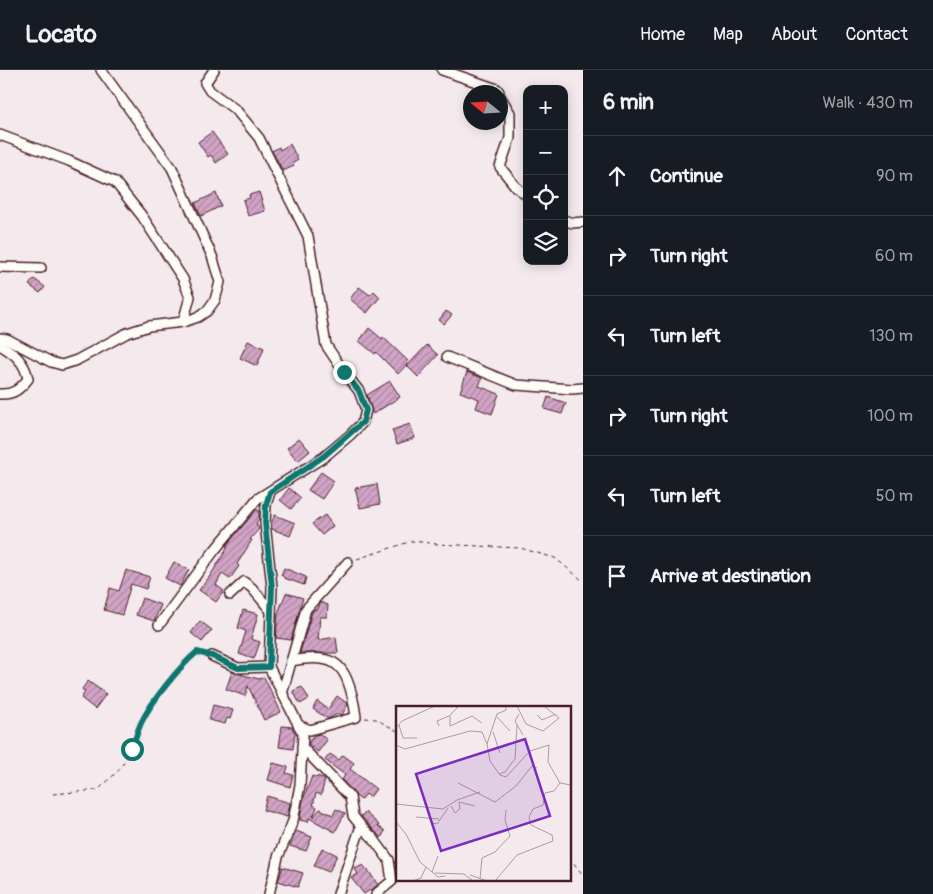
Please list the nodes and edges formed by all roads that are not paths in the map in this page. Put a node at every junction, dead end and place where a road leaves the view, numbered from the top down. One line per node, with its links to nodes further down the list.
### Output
1 (101, 70): 12 (street)
2 (214, 70): 18 (street)
3 (442, 70): 4 (street)
4 (485, 85)
5 (508, 109): 7 (street)
6 (0, 135): 12 (street)
7 (523, 193)
8 (568, 222): 9 (street)
9 (583, 222)
10 (0, 267): 11 (street)
11 (41, 268)
12 (183, 322): 13 (street)
13 (0, 338)
14 (0, 345): 17 (street)
15 (447, 357): 16 (street)
16 (583, 388)
17 (0, 394)
18 (270, 492): 21 (street); 22 (street)
19 (348, 562): 24 (street)
20 (230, 595): 21 (street)
21 (271, 611): 25 (street)
22 (158, 625)
23 (212, 656): 25 (street)
24 (291, 661): 26 (street); 27 (street)
25 (269, 667): 26 (street)
26 (282, 694): 27 (street)
27 (298, 725): 28 (street)
28 (302, 746): 29 (street); 30 (street)
29 (361, 826): 31 (street); 32 (street)
30 (269, 894)
31 (338, 894)
32 (376, 894)

